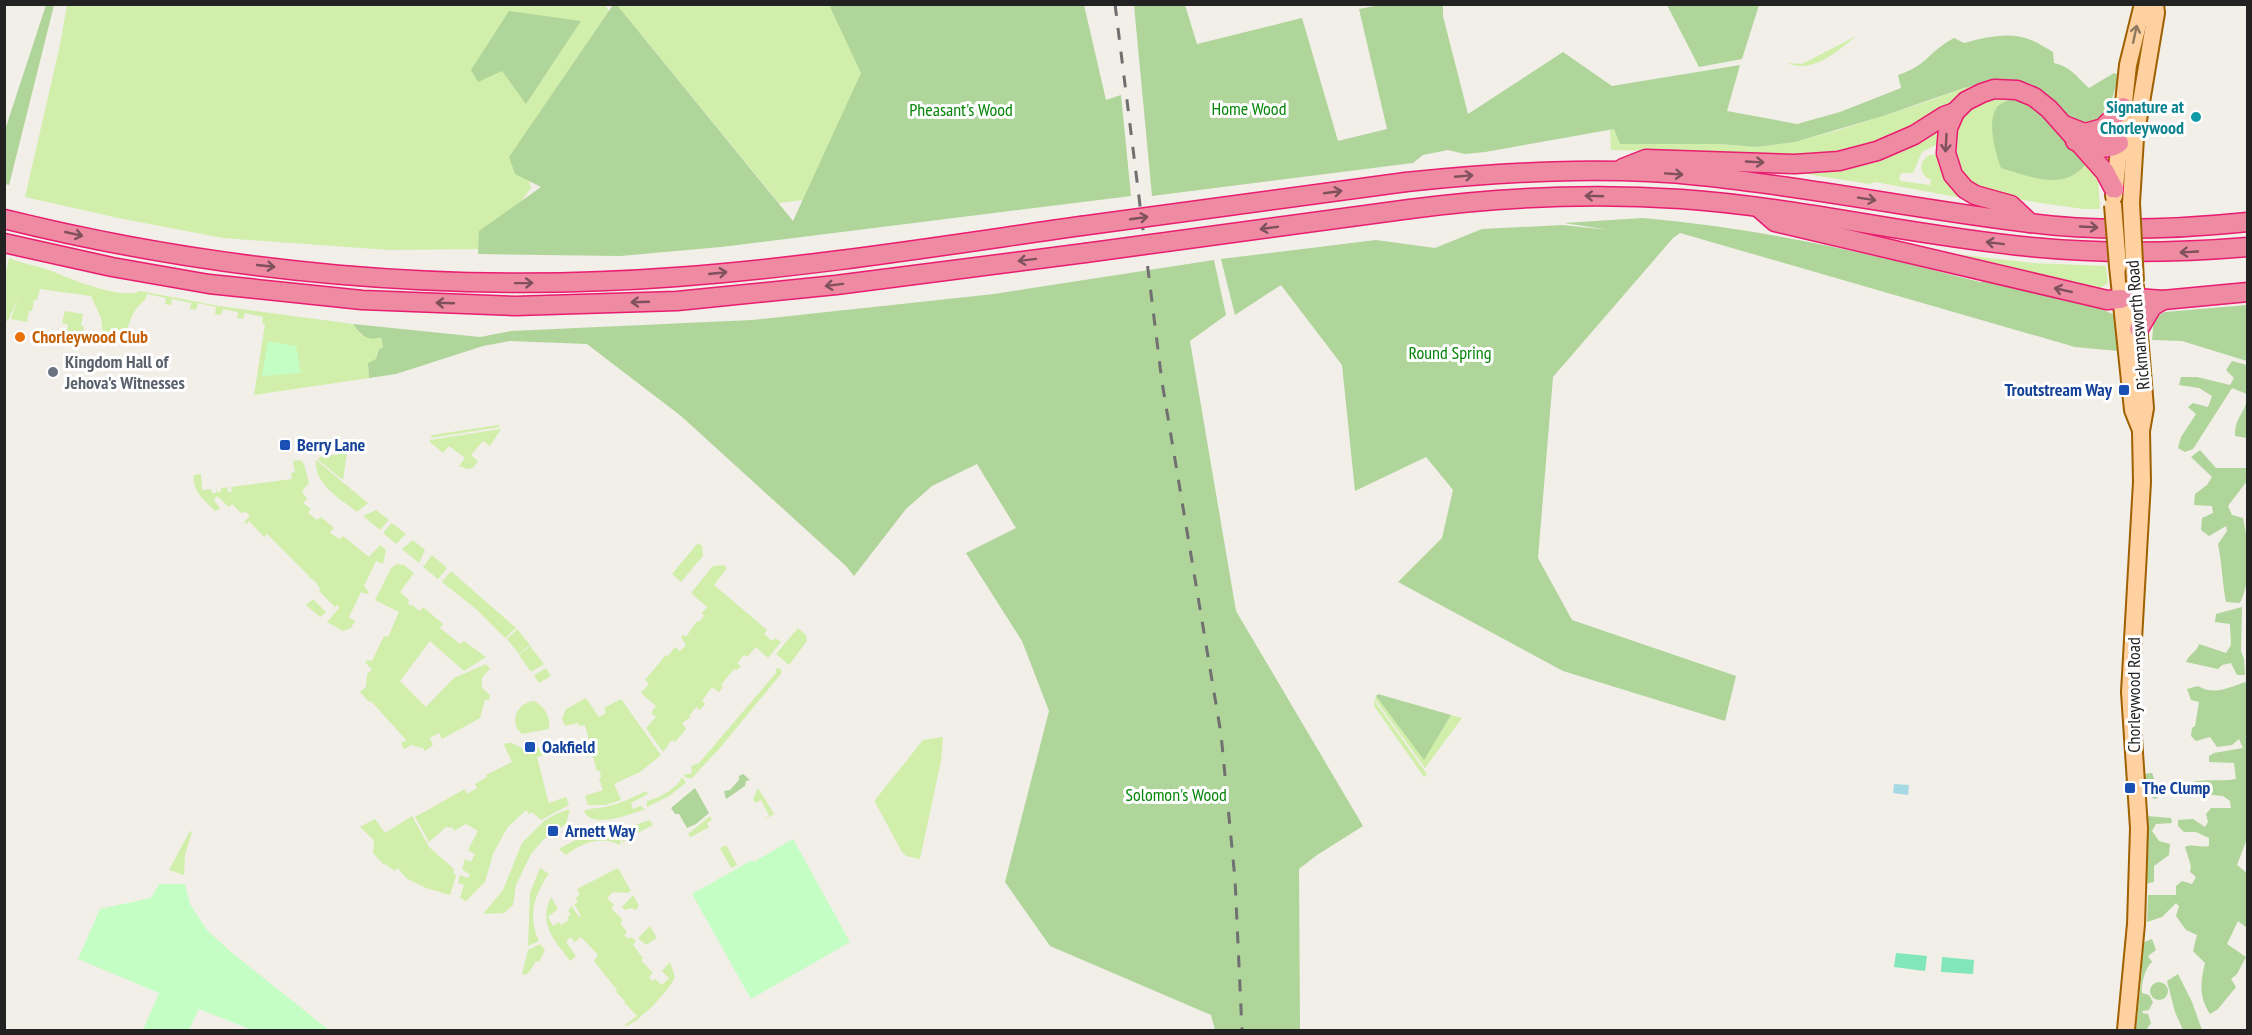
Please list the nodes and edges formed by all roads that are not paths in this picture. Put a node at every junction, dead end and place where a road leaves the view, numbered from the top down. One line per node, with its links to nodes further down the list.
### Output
1 (2143, 4): 4 (main road, Rickmansworth Road, one-way to 1)
2 (2155, 4): 3 (main road, Rickmansworth Road)
3 (2142, 94): 7 (main road); 8 (main road, Rickmansworth Road)
4 (2123, 107): 6 (highway); 7 (main road, Rickmansworth Road)
5 (1955, 112): 6 (highway); 9 (highway, one-way to 5); 14 (highway, one-way to 14)
6 (2080, 137): 7 (highway); 10 (highway)
7 (2120, 142): 8 (main road); 10 (main road, Rickmansworth Road)
8 (2133, 158): 17 (main road, Rickmansworth Road, bridge)
9 (1615, 171): 12 (highway, one-way to 9, bridge); 14 (highway, one-way to 14)
10 (2114, 197): 17 (main road, Rickmansworth Road, bridge)
11 (1757, 207): 15 (highway, one-way to 15, bridge); 16 (highway, one-way to 11); 17 (highway, one-way to 11)
12 (11, 221)
13 (2247, 222): 14 (highway, one-way to 13)
14 (2030, 224)
15 (8, 244)
16 (2247, 248)
17 (2127, 283): 19 (highway); 20 (main road, Rickmansworth Road); 21 (main road, Rickmansworth Road)
18 (2247, 292): 19 (highway)
19 (2163, 300): 20 (highway)
20 (2139, 328): 21 (main road, Rickmansworth Road)
21 (2141, 431): 22 (main road, Chorleywood Road)
22 (2126, 1030)

